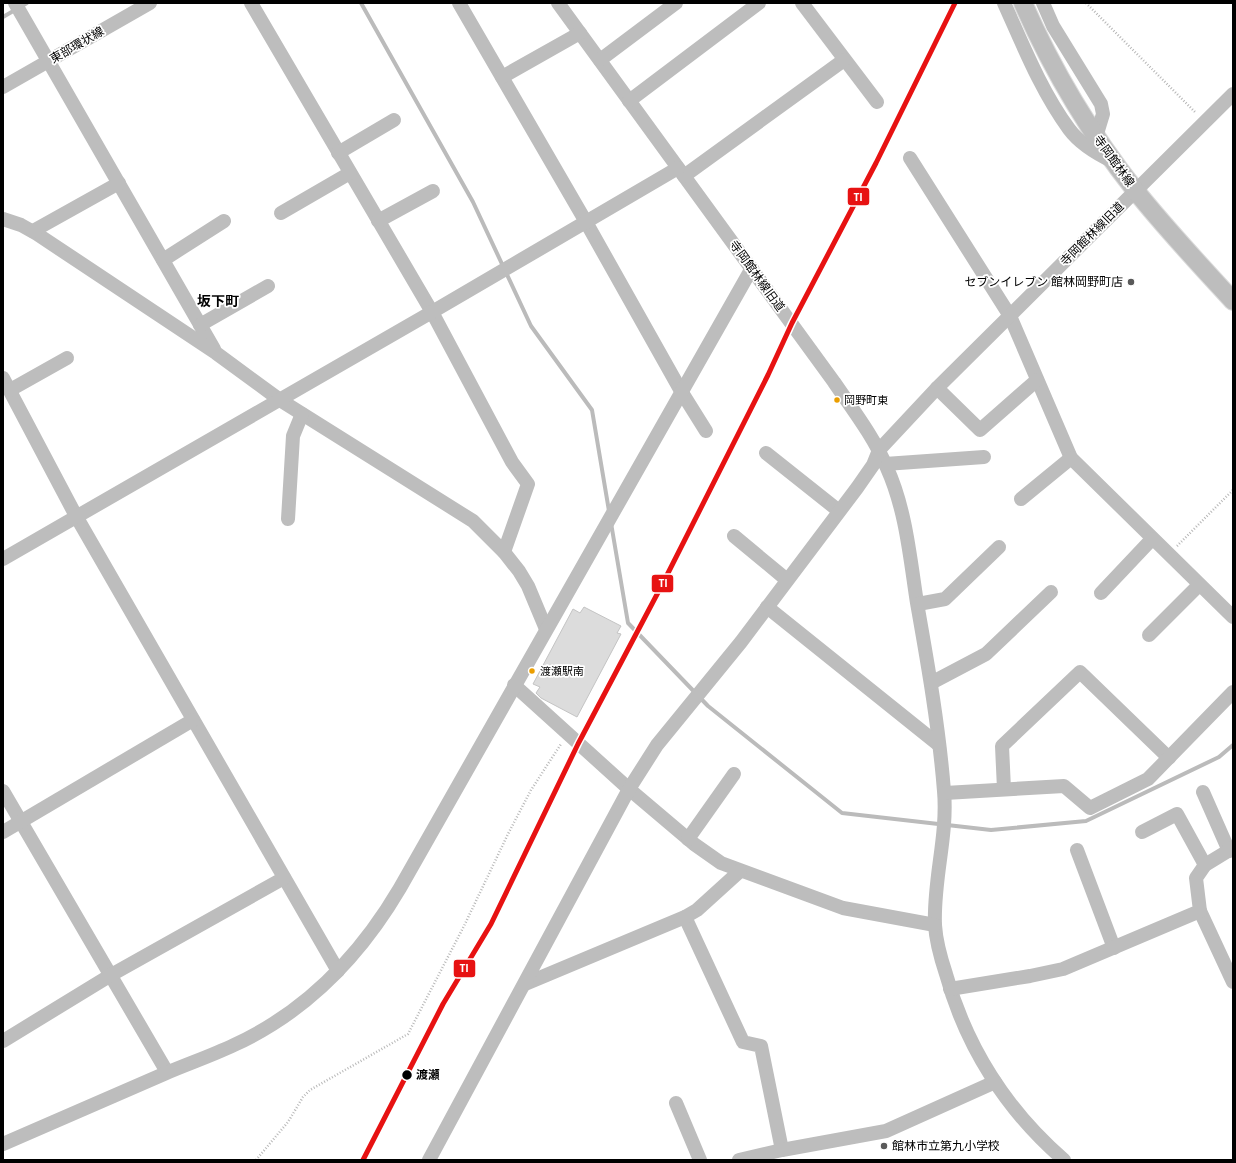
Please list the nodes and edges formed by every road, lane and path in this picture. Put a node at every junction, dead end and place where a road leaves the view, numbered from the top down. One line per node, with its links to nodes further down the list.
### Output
1 (8, 3): 14 (street)
2 (15, 3): 18 (street)
3 (150, 3): 18 (street, 東部環状線)
4 (251, 3): 27 (street)
5 (459, 3): 19 (street)
6 (558, 3): 15 (street, 寺岡館林線旧道)
7 (676, 3): 16 (street)
8 (759, 3): 22 (street)
9 (802, 3): 17 (street)
10 (1004, 3): 29 (street)
11 (1023, 3): 26 (main road, 寺岡館林線)
12 (1043, 3): 26 (street)
13 (1086, 3): 25 (path)
14 (3, 6)
15 (580, 33): 16 (street, 寺岡館林線旧道); 19 (street)
16 (600, 60): 22 (street, 寺岡館林線旧道)
17 (844, 60): 23 (street); 30 (street)
18 (49, 61): 20 (street, 東部環状線); 32 (street)
19 (502, 77): 39 (street)
20 (3, 87)
21 (1233, 94): 25 (street, 寺岡館林線旧道)
22 (629, 101): 30 (street, 寺岡館林線旧道)
23 (877, 102)
24 (394, 120): 27 (street)
25 (1204, 122): 34 (street, 寺岡館林線旧道)
26 (1096, 137): 29 (main road, 寺岡館林線)
27 (338, 153): 31 (street)
28 (910, 158): 46 (street)
29 (1114, 162): 34 (main road, 寺岡館林線)
30 (681, 172): 39 (street); 42 (street, 寺岡館林線旧道)
31 (350, 173): 35 (street); 37 (street)
32 (118, 183): 40 (street); 41 (street)
33 (433, 191): 37 (street)
34 (1136, 191): 44 (main road, 寺岡館林線); 46 (street, 寺岡館林線旧道)
35 (281, 213)
36 (3, 219): 40 (street)
37 (378, 220): 45 (street)
38 (224, 221): 41 (street)
39 (586, 222): 45 (street); 53 (street)
40 (33, 231): 48 (street)
41 (162, 260): 47 (street)
42 (752, 268): 53 (street); 57 (street, 寺岡館林線旧道)
43 (268, 286): 47 (street)
44 (1233, 301)
45 (432, 312): 54 (street); 70 (street)
46 (1010, 316): 50 (street); 52 (street, 寺岡館林線旧道)
47 (200, 325): 48 (street)
48 (216, 352): 54 (street)
49 (67, 358): 51 (street)
50 (1037, 380): 52 (street); 60 (street)
51 (6, 384): 65 (street)
52 (937, 388): 57 (street, 寺岡館林線旧道)
53 (681, 391): 56 (street); 80 (street)
54 (280, 400): 55 (street); 65 (street)
55 (302, 414): 66 (street); 70 (street)
56 (706, 431)
57 (879, 450): 61 (street); 64 (street)
58 (766, 453): 64 (street)
59 (984, 457): 61 (street)
60 (1071, 458): 63 (street); 68 (street)
61 (885, 464): 77 (street)
62 (1233, 490): 71 (path)
63 (1022, 499)
64 (839, 510): 73 (street)
65 (76, 516): 72 (street); 85 (street)
66 (288, 519)
67 (734, 536): 73 (street)
68 (1152, 539): 71 (street); 76 (street)
69 (999, 547): 77 (street)
70 (504, 552): 80 (street)
71 (1168, 554): 74 (street)
72 (3, 559)
73 (787, 580): 78 (street)
74 (1199, 585): 79 (street); 81 (street)
75 (1051, 592): 82 (street)
76 (1101, 592)
77 (918, 604): 82 (street)
78 (767, 607): 87 (street); 90 (street)
79 (1233, 617)
80 (546, 629): 83 (street)
81 (1149, 635)
82 (931, 683): 87 (street)
83 (514, 685): 86 (street); 108 (street)
84 (1233, 692): 88 (street)
85 (193, 720): 95 (street); 103 (street)
86 (568, 734): 90 (street); 119 (path)
87 (939, 745): 94 (street)
88 (1169, 758): 91 (street); 91 (street)
89 (734, 774): 98 (street)
90 (628, 789): 98 (street); 111 (street)
91 (1004, 789): 94 (street)
92 (3, 791): 95 (street)
93 (1203, 792): 99 (street)
94 (945, 793): 106 (street)
95 (21, 822): 96 (street); 109 (street)
96 (3, 832)
97 (1142, 832): 101 (street)
98 (688, 839): 102 (street)
99 (1231, 849): 101 (street)
100 (1078, 850): 107 (street)
101 (1204, 865): 104 (street)
102 (740, 871): 105 (street); 106 (street)
103 (284, 878): 108 (street); 109 (street)
104 (1200, 911): 107 (street); 110 (street)
105 (686, 917): 111 (street); 118 (street)
106 (935, 925): 112 (street)
107 (1114, 948): 112 (street)
108 (338, 972): 114 (street)
109 (111, 975): 113 (street); 114 (street)
110 (1233, 982)
111 (525, 984): 120 (street)
112 (950, 989): 115 (street)
113 (3, 1041)
114 (167, 1072): 117 (street)
115 (995, 1082): 118 (street); 123 (street)
116 (676, 1103): 121 (street)
117 (3, 1144)
118 (782, 1150): 122 (street)
119 (256, 1160)
120 (429, 1160)
121 (700, 1160)
122 (739, 1160)
123 (1064, 1160)

